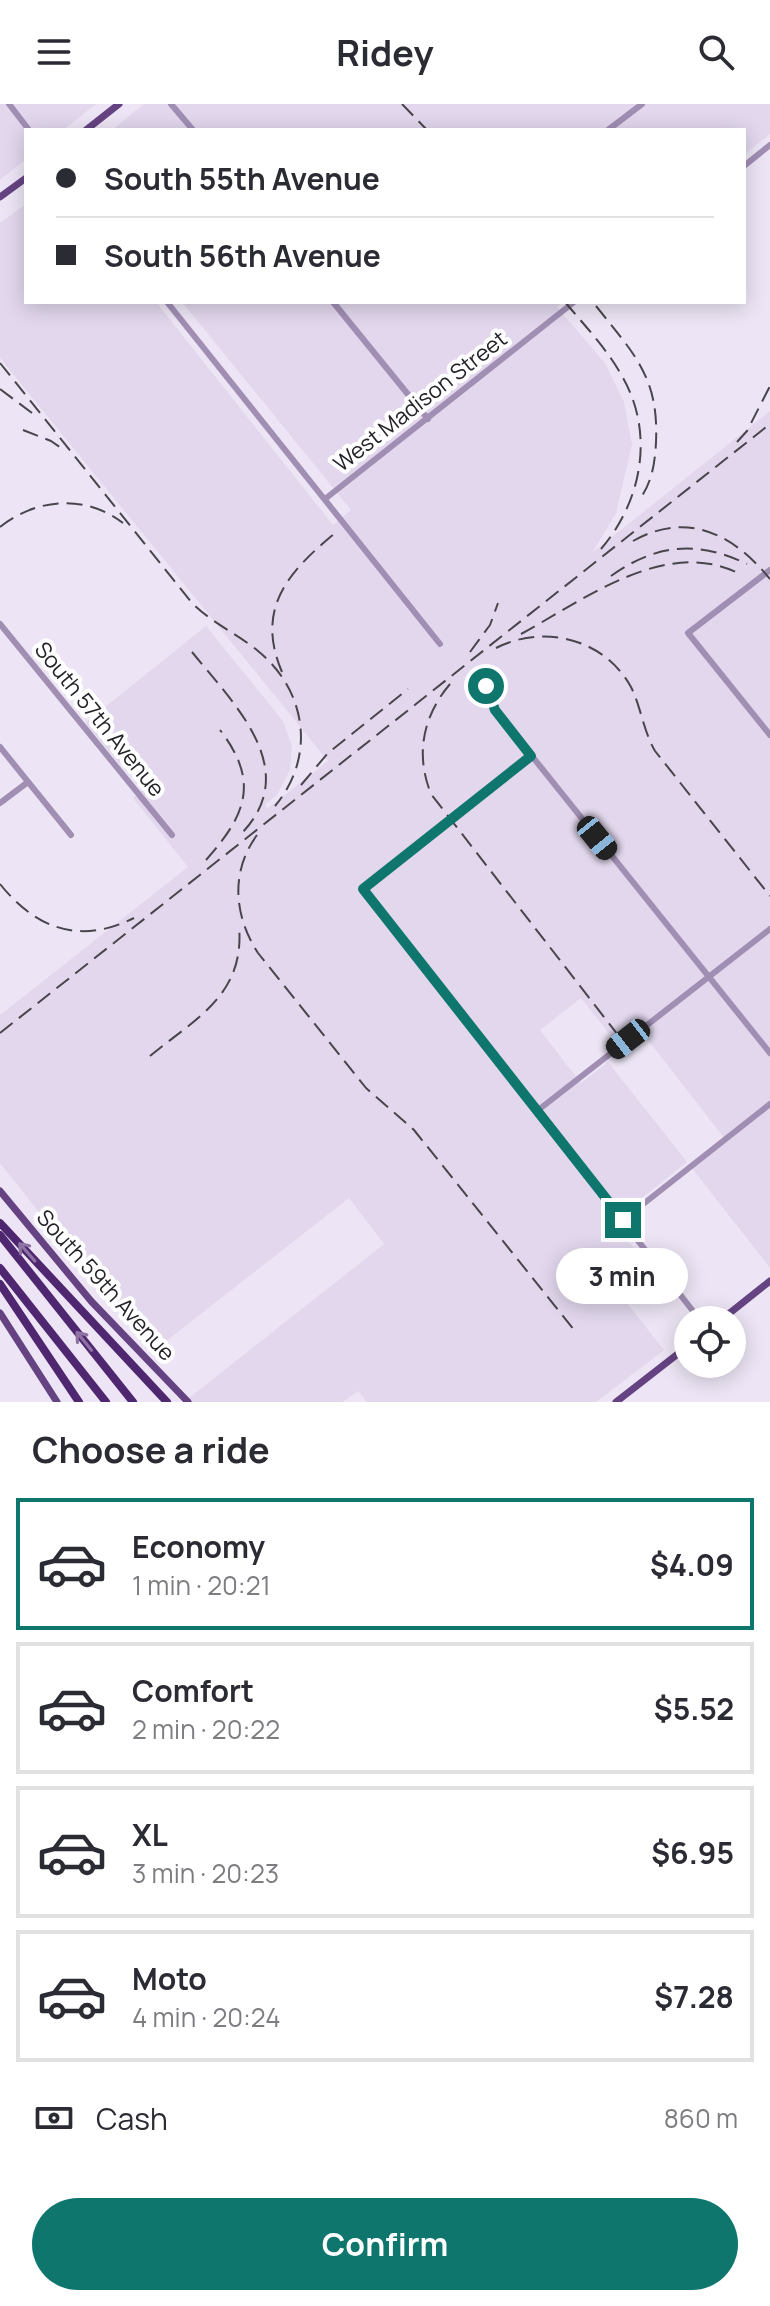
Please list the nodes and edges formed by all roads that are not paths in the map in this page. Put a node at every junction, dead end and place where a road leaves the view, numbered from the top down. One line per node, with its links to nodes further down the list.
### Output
1 (9, 104): 5 (street)
2 (119, 104): 6 (main road)
3 (171, 104): 7 (street)
4 (642, 104): 8 (street)
5 (27, 128)
6 (89, 128)
7 (191, 128)
8 (611, 128)
9 (770, 145): 10 (street)
10 (746, 164)
11 (24, 179): 12 (main road)
12 (0, 197)
13 (169, 304): 17 (street)
14 (335, 304): 16 (street)
15 (572, 304): 16 (street, West Madison Street)
16 (428, 419): 17 (street, West Madison Street)
17 (325, 499): 20 (street)
18 (770, 570): 22 (street)
19 (0, 624): 28 (street, South 57th Avenue)
20 (440, 644)
21 (486, 686): 24 (street)
22 (770, 735)
23 (0, 747): 25 (street)
24 (531, 756): 30 (street); 33 (street)
25 (28, 782): 26 (street); 27 (street)
26 (0, 803)
27 (71, 835)
28 (172, 835)
29 (770, 929): 30 (street)
30 (709, 978): 31 (street); 33 (street)
31 (770, 1053)
32 (770, 1104): 35 (street)
33 (537, 1111): 35 (street)
34 (0, 1191): 50 (main road, South 59th Avenue)
35 (623, 1220): 41 (street)
36 (0, 1223): 49 (highway, one-way to 36)
37 (0, 1235): 48 (highway, one-way to 37)
38 (0, 1268): 47 (highway)
39 (770, 1281): 42 (main road)
40 (0, 1284): 46 (highway)
41 (689, 1306)
42 (739, 1306)
43 (0, 1313): 45 (main road)
44 (674, 1357): 51 (main road)
45 (57, 1402)
46 (79, 1402)
47 (106, 1402)
48 (133, 1402)
49 (167, 1402)
50 (188, 1402)
51 (616, 1402)

